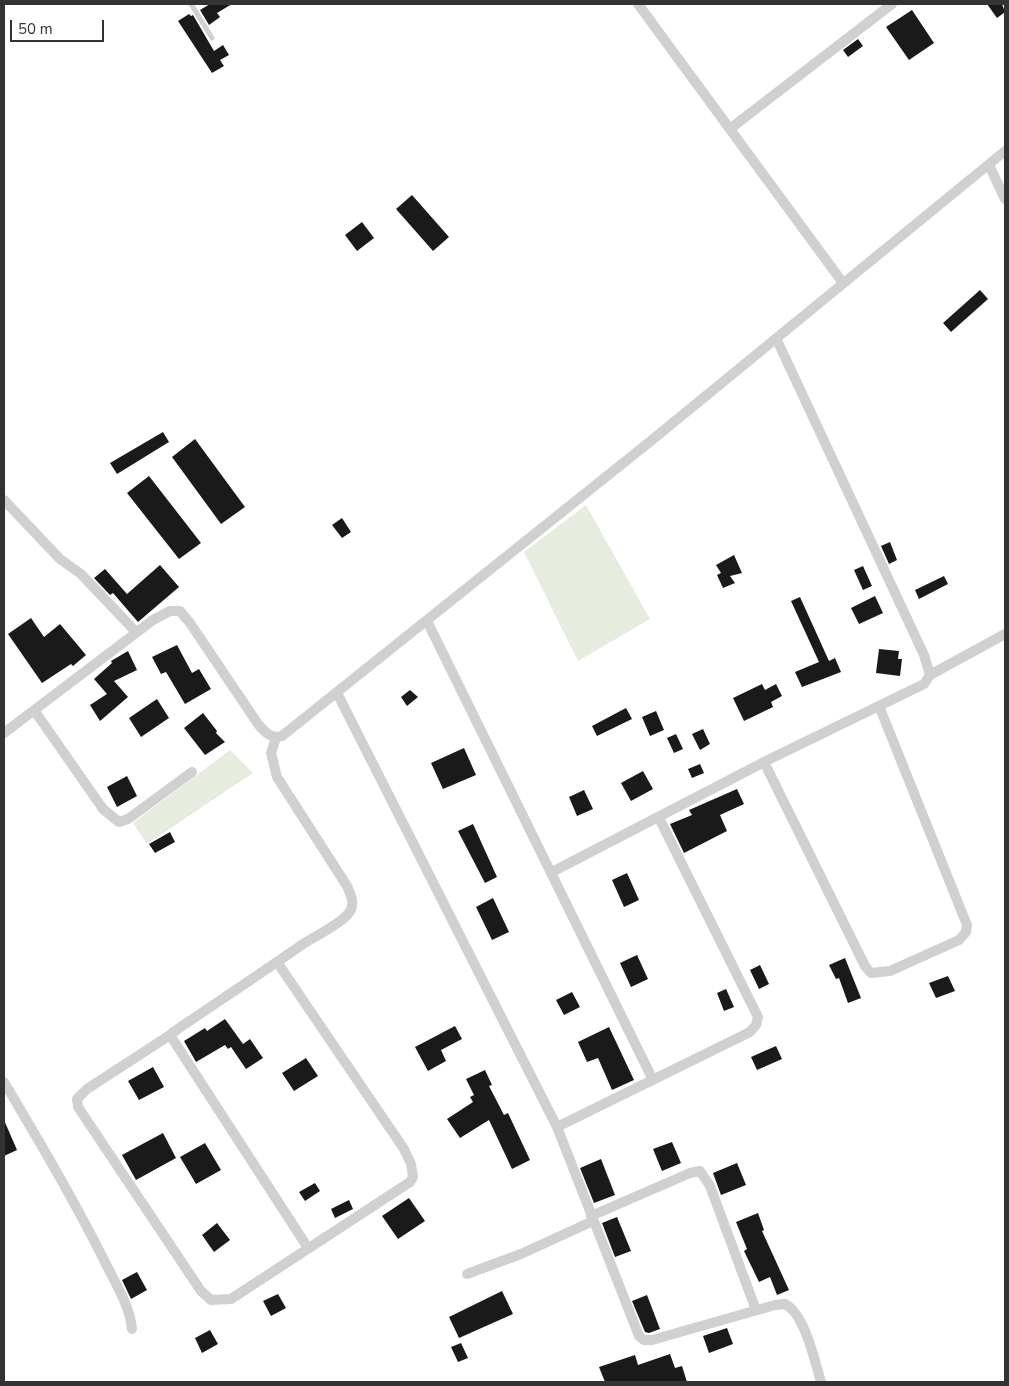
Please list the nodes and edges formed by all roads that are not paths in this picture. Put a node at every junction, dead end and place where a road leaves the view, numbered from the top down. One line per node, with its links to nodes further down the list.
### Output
1 (191, 4): 4 (lane)
2 (638, 4): 5 (street)
3 (892, 4): 5 (street)
4 (212, 38)
5 (731, 128): 9 (street)
6 (1005, 151): 7 (street)
7 (989, 165): 8 (street); 9 (street)
8 (1005, 199)
9 (843, 283): 10 (street)
10 (776, 338): 12 (street); 15 (street)
11 (4, 500): 13 (street)
12 (427, 621): 16 (street); 24 (street)
13 (136, 632): 18 (street); 20 (street)
14 (1005, 634): 15 (street)
15 (930, 675): 17 (street)
16 (337, 693): 20 (street); 29 (street)
17 (879, 706): 21 (street); 21 (street)
18 (34, 710): 19 (street); 22 (street)
19 (4, 732)
20 (276, 738): 25 (street)
21 (764, 762): 23 (street)
22 (192, 772)
23 (659, 818): 24 (street); 27 (street)
24 (552, 872): 27 (street)
25 (277, 962): 26 (street); 31 (street)
26 (170, 1035): 31 (street); 31 (street)
27 (653, 1080): 29 (street)
28 (4, 1082): 34 (street)
29 (557, 1128): 30 (street)
30 (592, 1218): 32 (street); 33 (street); 33 (street)
31 (308, 1248)
32 (467, 1274)
33 (756, 1310): 35 (street)
34 (132, 1329)
35 (821, 1382)

